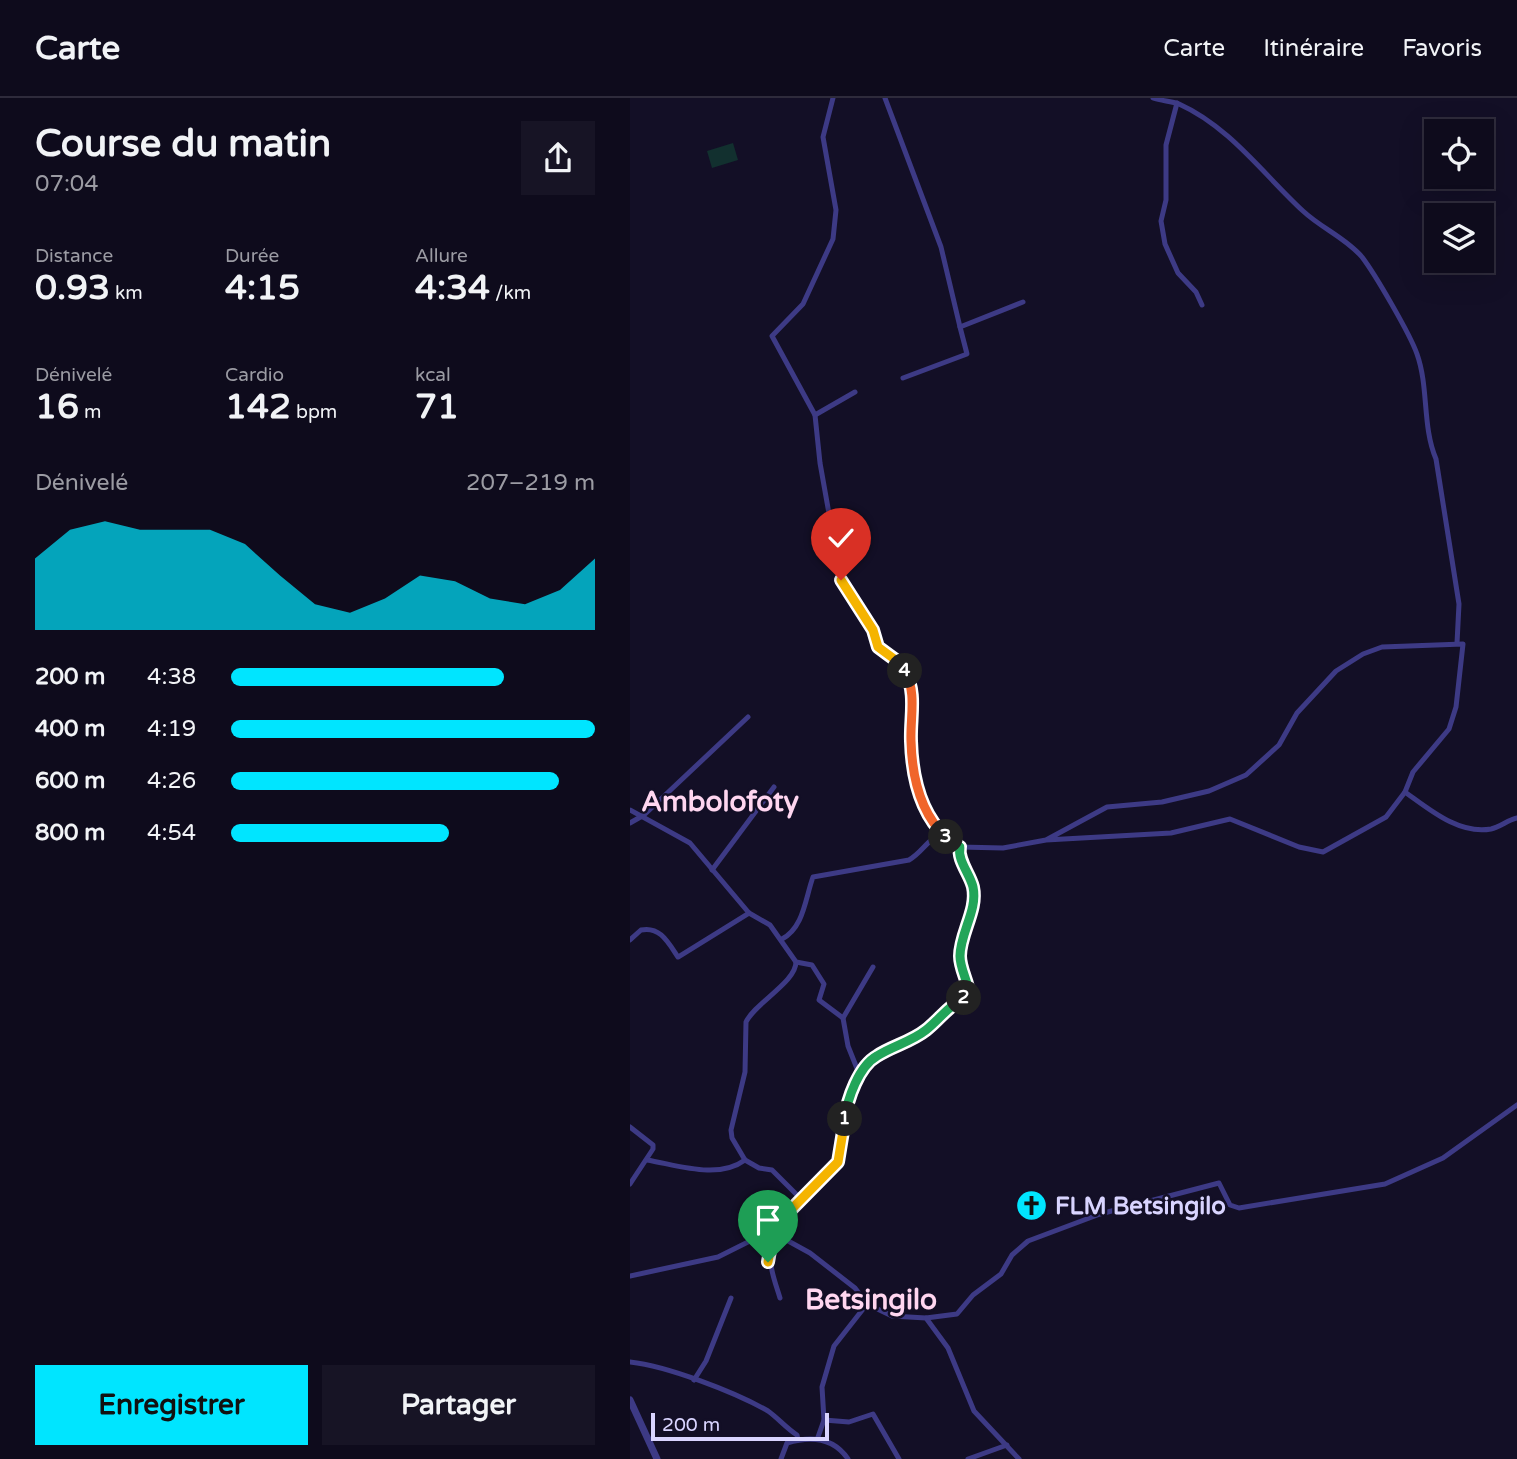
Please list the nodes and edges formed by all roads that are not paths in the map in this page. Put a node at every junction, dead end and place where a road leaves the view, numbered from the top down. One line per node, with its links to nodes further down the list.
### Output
1 (833, 98): 10 (street)
2 (885, 98): 7 (street)
3 (1153, 98): 4 (street)
4 (1177, 103): 6 (street); 11 (street)
5 (1023, 302): 7 (street)
6 (1202, 305)
7 (960, 327): 8 (street)
8 (903, 377)
9 (856, 392): 10 (street)
10 (815, 415): 19 (street)
11 (1457, 643): 14 (street); 20 (street)
12 (748, 717): 16 (street)
13 (774, 787): 22 (street)
14 (1405, 792): 17 (street); 20 (street)
15 (630, 810): 16 (street)
16 (644, 815): 18 (street); 22 (street)
17 (1517, 818)
18 (630, 823)
19 (942, 834): 21 (street); 24 (street)
20 (1046, 840): 21 (street)
21 (960, 847): 29 (street)
22 (712, 870): 23 (street)
23 (748, 913): 24 (street); 25 (street)
24 (782, 939): 26 (street)
25 (630, 940)
26 (796, 962): 28 (street); 33 (street)
27 (873, 967): 28 (street)
28 (843, 1018): 29 (street)
29 (860, 1076): 35 (street)
30 (1517, 1105): 42 (street)
31 (630, 1127): 32 (street)
32 (647, 1160): 33 (street); 34 (street)
33 (745, 1160): 35 (street)
34 (630, 1184)
35 (800, 1198): 36 (street)
36 (770, 1231): 37 (street); 38 (street)
37 (776, 1237): 40 (street); 41 (street)
38 (630, 1276)
39 (731, 1298): 44 (street)
40 (780, 1298)
41 (867, 1304): 42 (street); 46 (street)
42 (926, 1318): 49 (street)
43 (630, 1362): 44 (street)
44 (694, 1380): 48 (street)
45 (630, 1400): 50 (street)
46 (824, 1420): 47 (street); 53 (street)
47 (818, 1437): 48 (street); 52 (street)
48 (798, 1440): 51 (street)
49 (1007, 1445): 54 (street); 55 (street)
50 (657, 1459)
51 (781, 1459)
52 (848, 1459)
53 (899, 1459)
54 (968, 1459)
55 (1019, 1459)

